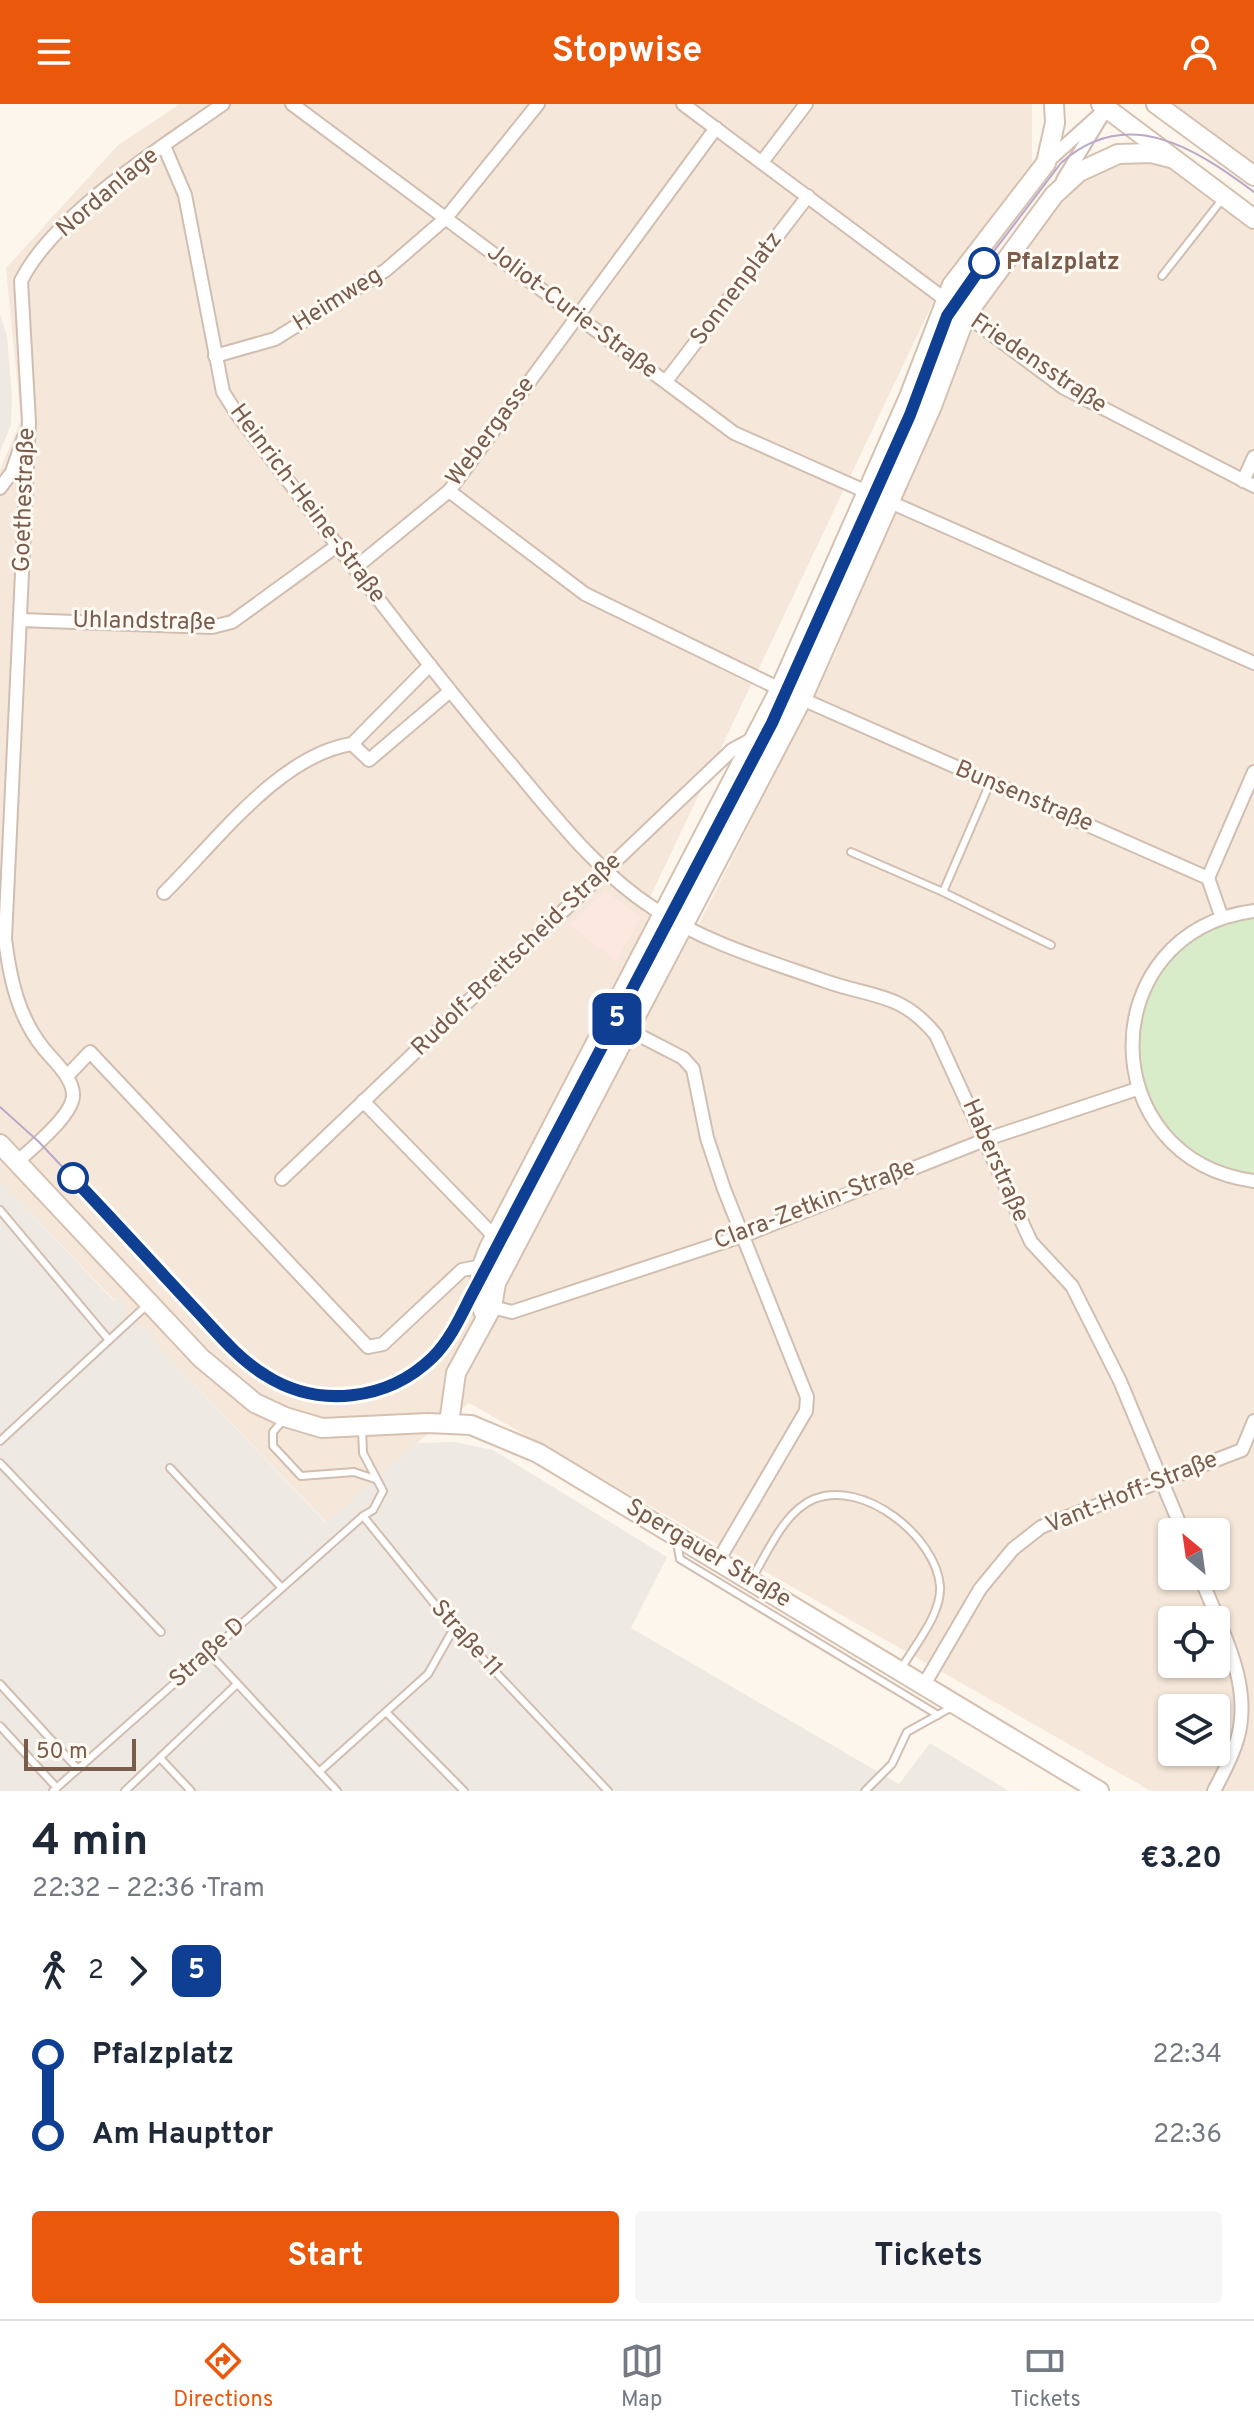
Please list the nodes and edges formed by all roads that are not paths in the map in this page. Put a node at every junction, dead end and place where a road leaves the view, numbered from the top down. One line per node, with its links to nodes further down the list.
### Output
1 (223, 104): 10 (street, Nordanlage)
2 (292, 104): 18 (street, Joliot-Curie-Straße)
3 (538, 104): 18 (street, Heimweg)
4 (683, 104): 9 (street, Friedensstraße)
5 (806, 104): 12 (street)
6 (1054, 104): 13 (street)
7 (1156, 104): 14 (street)
8 (1105, 105): 11 (street); 13 (street); 15 (street)
9 (716, 128): 12 (street, Friedensstraße); 24 (street)
10 (164, 146): 21 (street, Nordanlage); 25 (street, Heinrich-Heine-Straße)
11 (1171, 158): 15 (street); 17 (street)
12 (762, 162): 16 (street, Friedensstraße)
13 (1046, 163): 22 (street)
14 (1254, 176)
15 (1054, 195): 23 (street)
16 (808, 196): 22 (street, Friedensstraße); 26 (street, Sonnenplatz)
17 (1224, 197): 19 (street); 20 (lane)
18 (446, 218): 24 (street, Joliot-Curie-Straße); 25 (street, Heimweg)
19 (1254, 219)
20 (1162, 276)
21 (19, 300): 27 (street, Goethestraße)
22 (945, 300): 23 (street, Friedensstraße); 32 (street)
23 (966, 315): 29 (street, Friedensstraße); 33 (street)
24 (578, 316): 26 (street, Joliot-Curie-Straße); 31 (street, Webergasse)
25 (215, 356): 34 (street, Heinrich-Heine-Straße)
26 (666, 381): 32 (street, Joliot-Curie-Straße)
27 (29, 422): 30 (street); 36 (street, Goethestraße)
28 (1254, 457): 29 (street)
29 (1249, 484)
30 (0, 488)
31 (449, 491): 35 (street, Webergasse); 39 (street)
32 (867, 492): 39 (street)
33 (890, 502): 37 (street); 41 (street)
34 (338, 545): 35 (street, Heinrich-Heine-Straße); 36 (street, Uhlandstraße)
35 (355, 568): 38 (street, Heinrich-Heine-Straße)
36 (20, 620): 55 (street, Goethestraße)
37 (1254, 663)
38 (430, 665): 40 (street, Heinrich-Heine-Straße); 43 (street)
39 (780, 689): 42 (street)
40 (449, 692): 43 (street); 47 (street, Heinrich-Heine-Straße)
41 (802, 699): 45 (street, Bunsenstraße); 54 (street)
42 (756, 737): 47 (street, Rudolf-Breitscheid-Straße); 52 (street)
43 (352, 744): 50 (street)
44 (1254, 772): 48 (street)
45 (990, 783): 48 (street, Bunsenstraße); 49 (lane)
46 (851, 852): 49 (lane)
47 (605, 872): 52 (street, Heinrich-Heine-Straße); 60 (street, Rudolf-Breitscheid-Straße)
48 (1208, 878): 53 (street)
49 (943, 892): 56 (lane)
50 (164, 893)
51 (1254, 911): 53 (street)
52 (663, 914): 54 (street, Heinrich-Heine-Straße); 68 (street)
53 (1222, 918): 59 (street)
54 (684, 926): 57 (street); 61 (street, Haberstraße)
55 (2, 938): 58 (street, Goethestraße)
56 (1051, 945)
57 (629, 1030): 67 (street); 71 (street)
58 (67, 1076): 63 (street); 69 (street)
59 (1137, 1089): 61 (street, Clara-Zetkin-Straße); 65 (street)
60 (363, 1101): 64 (street, Rudolf-Breitscheid-Straße); 68 (street)
61 (987, 1139): 67 (street, Clara-Zetkin-Straße); 82 (street, Haberstraße)
62 (0, 1144): 63 (street, Spergauer Straße)
63 (17, 1162): 70 (street, Spergauer Straße)
64 (282, 1179)
65 (1254, 1181)
66 (0, 1210): 72 (lane)
67 (745, 1235): 71 (street, Clara-Zetkin-Straße); 86 (street)
68 (495, 1237): 69 (street)
69 (482, 1266): 71 (street)
70 (149, 1303): 72 (lane); 73 (street, Spergauer Straße)
71 (487, 1314): 75 (street)
72 (109, 1340): 77 (lane)
73 (283, 1416): 76 (street, Spergauer Straße); 81 (lane)
74 (1254, 1421): 78 (street, Vant-Hoff-Straße)
75 (449, 1423): 76 (street, Spergauer Straße); 85 (street, Spergauer Straße)
76 (362, 1429): 81 (lane)
77 (0, 1441)
78 (1248, 1452): 82 (street, Vant-Hoff-Straße)
79 (0, 1463): 91 (lane)
80 (170, 1468): 88 (lane)
81 (375, 1479): 83 (lane)
82 (1164, 1481): 84 (street, Haberstraße); 94 (street, Vant-Hoff-Straße)
83 (363, 1516): 88 (lane, Straße D); 90 (lane, Straße 11)
84 (1178, 1518)
85 (676, 1536): 86 (street, Spergauer Straße); 99 (lane)
86 (718, 1561): 87 (street, Spergauer Straße)
87 (751, 1580): 93 (street, Spergauer Straße); 93 (lane)
88 (281, 1587): 92 (lane, Straße D)
89 (1205, 1590): 112 (street)
90 (454, 1628): 98 (lane); 109 (lane, Straße 11)
91 (161, 1632)
92 (208, 1652): 96 (lane); 102 (lane, Straße D)
93 (901, 1669): 94 (street, Spergauer Straße)
94 (925, 1683): 97 (street, Spergauer Straße)
95 (0, 1684): 102 (lane)
96 (237, 1684): 101 (lane); 103 (lane)
97 (958, 1704): 99 (lane); 111 (street, Spergauer Straße)
98 (387, 1713): 103 (lane); 108 (lane)
99 (938, 1715): 110 (lane)
100 (0, 1726): 104 (lane)
101 (160, 1758): 105 (lane); 106 (lane)
102 (78, 1769): 104 (lane, Straße D)
103 (319, 1772): 107 (lane)
104 (55, 1790)
105 (125, 1791)
106 (191, 1791)
107 (337, 1791)
108 (464, 1791)
109 (608, 1791)
110 (865, 1791)
111 (1099, 1791)
112 (1214, 1791)

